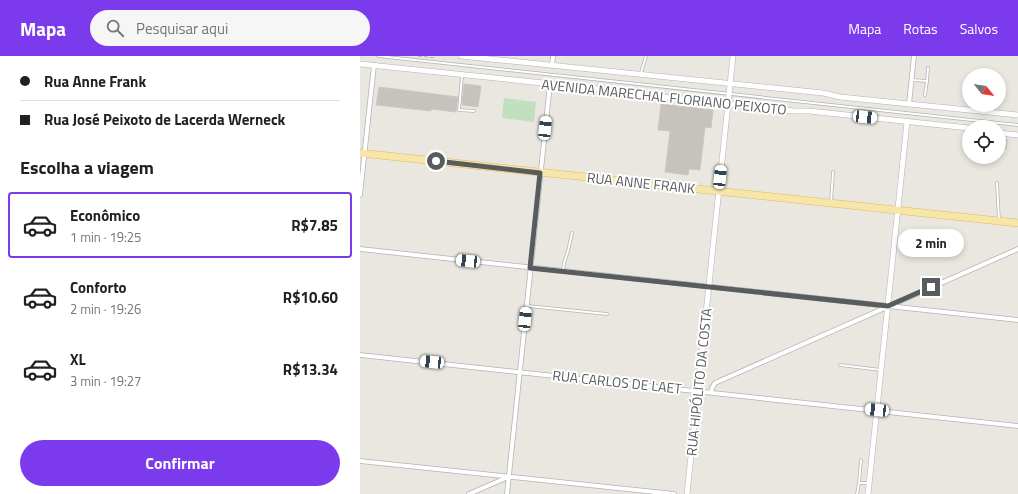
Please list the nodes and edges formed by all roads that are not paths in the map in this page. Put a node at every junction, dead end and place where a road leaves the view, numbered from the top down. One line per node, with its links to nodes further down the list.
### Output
1 (378, 56): 17 (lane)
2 (461, 56): 9 (street, AVENIDA MARECHAL FLORIANO PEIXOTO)
3 (553, 56): 9 (street)
4 (646, 56): 11 (lane)
5 (733, 56): 16 (street, RUA HIPÓLITO DA COSTA)
6 (914, 56): 13 (street)
7 (360, 64): 8 (street, AVENIDA MARECHAL FLORIANO PEIXOTO)
8 (374, 65): 12 (street, AVENIDA MARECHAL FLORIANO PEIXOTO); 28 (street)
9 (552, 66): 11 (street, AVENIDA MARECHAL FLORIANO PEIXOTO)
10 (928, 68): 14 (lane)
11 (640, 74): 16 (street, AVENIDA MARECHAL FLORIANO PEIXOTO)
12 (462, 75): 15 (street, AVENIDA MARECHAL FLORIANO PEIXOTO); 21 (lane)
13 (912, 80): 14 (lane); 20 (street)
14 (927, 81): 18 (lane)
15 (550, 84): 19 (street, AVENIDA MARECHAL FLORIANO PEIXOTO); 30 (street)
16 (730, 84): 17 (street, RUA HIPÓLITO DA COSTA); 20 (street, AVENIDA MARECHAL FLORIANO PEIXOTO)
17 (729, 94): 19 (street, RUA HIPÓLITO DA COSTA); 24 (lane)
18 (925, 95)
19 (728, 104): 23 (street, AVENIDA MARECHAL FLORIANO PEIXOTO); 32 (street, RUA HIPÓLITO DA COSTA)
20 (909, 104): 22 (street, AVENIDA MARECHAL FLORIANO PEIXOTO)
21 (474, 111)
22 (1018, 115)
23 (907, 122): 25 (street, AVENIDA MARECHAL FLORIANO PEIXOTO); 35 (street)
24 (1018, 125)
25 (962, 127)
26 (1006, 134): 27 (street)
27 (1018, 135)
28 (362, 154): 30 (main road, RUA ANNE FRANK); 33 (street)
29 (833, 172): 34 (lane)
30 (540, 173): 32 (main road, RUA ANNE FRANK); 41 (street)
31 (997, 183): 36 (lane)
32 (719, 192): 34 (main road, RUA ANNE FRANK); 43 (street, RUA HIPÓLITO DA COSTA)
33 (360, 195)
34 (831, 203): 35 (main road, RUA ANNE FRANK)
35 (898, 210): 36 (main road, RUA ANNE FRANK); 45 (street)
36 (999, 221): 37 (main road, RUA ANNE FRANK)
37 (1018, 223)
38 (572, 233): 42 (lane)
39 (1018, 248): 45 (street)
40 (360, 249): 41 (street)
41 (530, 268): 42 (street); 44 (street)
42 (563, 271): 43 (street)
43 (709, 287): 45 (street); 52 (street, RUA HIPÓLITO DA COSTA)
44 (526, 306): 46 (lane); 51 (street)
45 (888, 306): 47 (street); 50 (street); 53 (street)
46 (607, 314)
47 (1018, 320)
48 (360, 355): 51 (street, RUA CARLOS DE LAET)
49 (840, 365): 50 (lane)
50 (881, 370): 54 (street)
51 (520, 372): 52 (street, RUA CARLOS DE LAET); 58 (street)
52 (698, 391): 53 (street, RUA CARLOS DE LAET); 64 (street, RUA HIPÓLITO DA COSTA)
53 (711, 392): 54 (street, RUA CARLOS DE LAET)
54 (877, 410): 55 (street, RUA CARLOS DE LAET); 60 (street)
55 (1018, 426)
56 (861, 460): 59 (lane)
57 (360, 461): 58 (street)
58 (509, 476): 61 (street); 62 (street); 63 (street)
59 (859, 483): 60 (lane); 65 (lane)
60 (869, 484): 66 (street)
61 (469, 494)
62 (507, 494)
63 (674, 494)
64 (687, 494)
65 (856, 494)
66 (868, 494)

